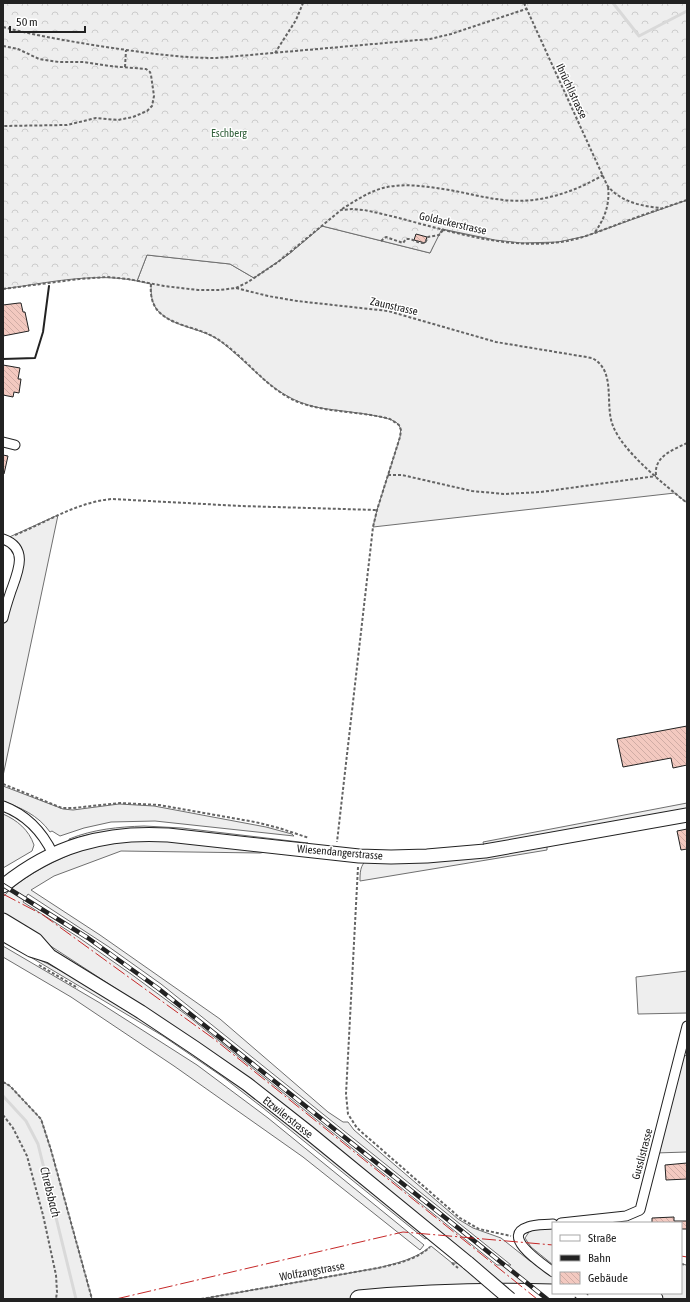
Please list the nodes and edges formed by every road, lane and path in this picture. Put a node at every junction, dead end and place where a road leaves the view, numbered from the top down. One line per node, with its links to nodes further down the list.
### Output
1 (303, 3): 7 (path)
2 (524, 3): 3 (path, Ibrüchlistrasse)
3 (526, 9): 7 (path); 10 (path, Ibrüchlistrasse)
4 (3, 27): 6 (path)
5 (3, 46): 8 (path)
6 (126, 50): 7 (path); 8 (path)
7 (275, 53)
8 (125, 67): 9 (path)
9 (3, 126)
10 (603, 175): 11 (path, Ibrüchlistrasse); 14 (path)
11 (607, 185): 13 (path, Ibrüchlistrasse); 16 (path, Ibrüchlistrasse)
12 (687, 200): 13 (path, Goldackerstrasse)
13 (662, 208): 16 (path, Goldackerstrasse)
14 (341, 210): 15 (path, Goldackerstrasse); 19 (path)
15 (444, 229): 16 (path, Goldackerstrasse); 17 (path)
16 (594, 233)
17 (381, 241)
18 (151, 284): 19 (path, Zaunstrasse); 20 (path, Zaunstrasse); 24 (path)
19 (236, 288): 25 (path, Zaunstrasse)
20 (3, 289)
21 (3, 442): 23 (street)
22 (687, 443): 25 (path)
23 (15, 444)
24 (388, 475): 25 (path); 27 (path)
25 (656, 476): 26 (path, Zaunstrasse)
26 (687, 504)
27 (377, 510): 28 (path); 34 (path)
28 (4, 539): 29 (street)
29 (3, 618)
30 (3, 784): 33 (path)
31 (3, 806): 35 (street)
32 (687, 816): 36 (main road, Wiesendangerstrasse)
33 (314, 841)
34 (342, 844)
35 (54, 854): 36 (main road, Wiesendangerstrasse); 37 (main road, Wiesendangerstrasse)
36 (359, 856): 48 (path)
37 (3, 886)
38 (3, 920): 40 (main road, Etzwilerstrasse)
39 (3, 934): 40 (main road, Etzwilerstrasse)
40 (50, 956): 59 (main road, Etzwilerstrasse, bridge)
41 (36, 963): 42 (path)
42 (82, 990)
43 (687, 1026): 46 (street, Gusslistrasse)
44 (3, 1082): 56 (path)
45 (3, 1115): 55 (path)
46 (570, 1222)
47 (552, 1224): 48 (street)
48 (518, 1237): 52 (street)
49 (423, 1253): 57 (path, Wolfzangstrasse)
50 (447, 1259): 51 (path)
51 (452, 1264)
52 (550, 1270)
53 (552, 1293): 58 (highway)
54 (597, 1294): 60 (highway)
55 (56, 1299)
56 (92, 1299)
57 (201, 1299)
58 (358, 1299)
59 (510, 1299)
60 (654, 1299)

